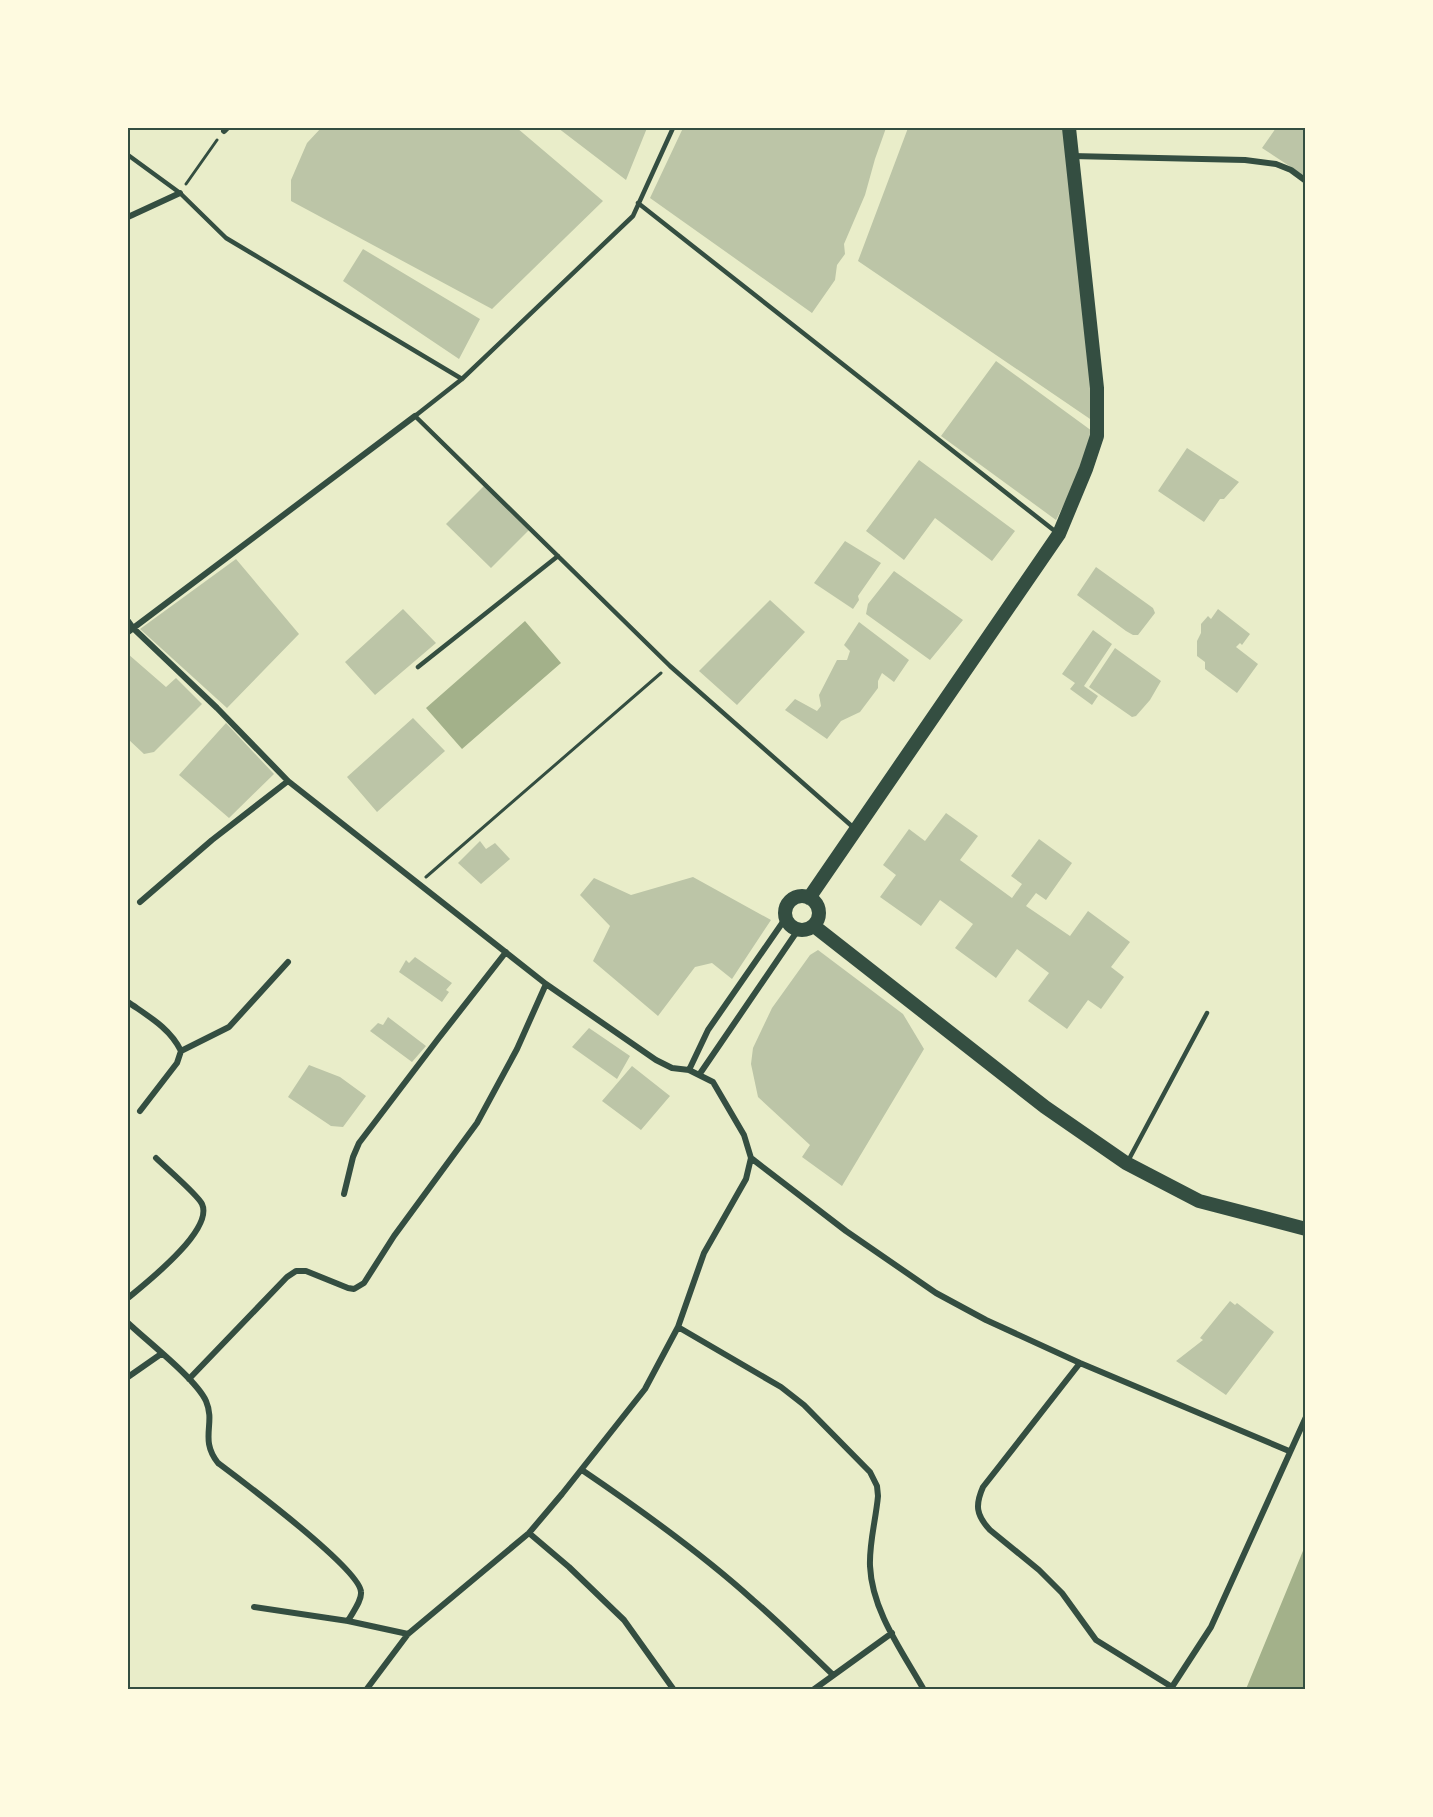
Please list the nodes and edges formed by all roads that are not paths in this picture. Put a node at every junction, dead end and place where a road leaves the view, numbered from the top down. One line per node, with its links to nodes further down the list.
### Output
1 (673, 128): 7 (lane)
2 (1069, 128): 4 (main road)
3 (128, 155): 6 (lane)
4 (1072, 156): 5 (street); 11 (main road)
5 (1305, 181)
6 (180, 193): 8 (street); 9 (lane)
7 (638, 204): 9 (lane); 11 (lane)
8 (128, 217)
9 (462, 379): 10 (lane)
10 (415, 416): 12 (lane); 14 (street)
11 (1059, 534): 17 (main road)
12 (558, 556): 15 (lane); 17 (lane)
13 (128, 621): 14 (street)
14 (130, 630): 16 (street)
15 (418, 667)
16 (288, 781): 19 (street); 23 (street)
17 (856, 829): 18 (main road)
18 (809, 898): 20 (main road); 21 (main road)
19 (140, 902)
20 (785, 919): 22 (main road); 29 (street)
21 (814, 926): 22 (main road); 34 (main road)
22 (798, 930): 30 (street)
23 (506, 952): 25 (street); 35 (street)
24 (288, 962): 28 (street)
25 (546, 984): 29 (street); 43 (street)
26 (128, 1002): 28 (street)
27 (1207, 1013): 34 (lane)
28 (182, 1051): 31 (street)
29 (689, 1070): 30 (street)
30 (699, 1075): 33 (street)
31 (140, 1111)
32 (156, 1158): 37 (street)
33 (751, 1158): 39 (street); 41 (street)
34 (1126, 1163): 36 (main road)
35 (344, 1194)
36 (1305, 1228)
37 (128, 1298)
38 (128, 1323): 40 (street)
39 (678, 1327): 46 (street); 50 (street)
40 (161, 1354): 42 (street); 43 (street)
41 (1080, 1364): 45 (street); 53 (street)
42 (128, 1377)
43 (189, 1379): 49 (street)
44 (1305, 1417): 45 (street)
45 (1289, 1451): 53 (street)
46 (582, 1470): 47 (street); 52 (street)
47 (529, 1533): 51 (street); 55 (street)
48 (254, 1607): 49 (street)
49 (348, 1621): 51 (street)
50 (892, 1633): 52 (street); 57 (street)
51 (408, 1634): 54 (street)
52 (833, 1675): 56 (street)
53 (1171, 1688)
54 (366, 1689)
55 (674, 1689)
56 (813, 1689)
57 (924, 1689)

